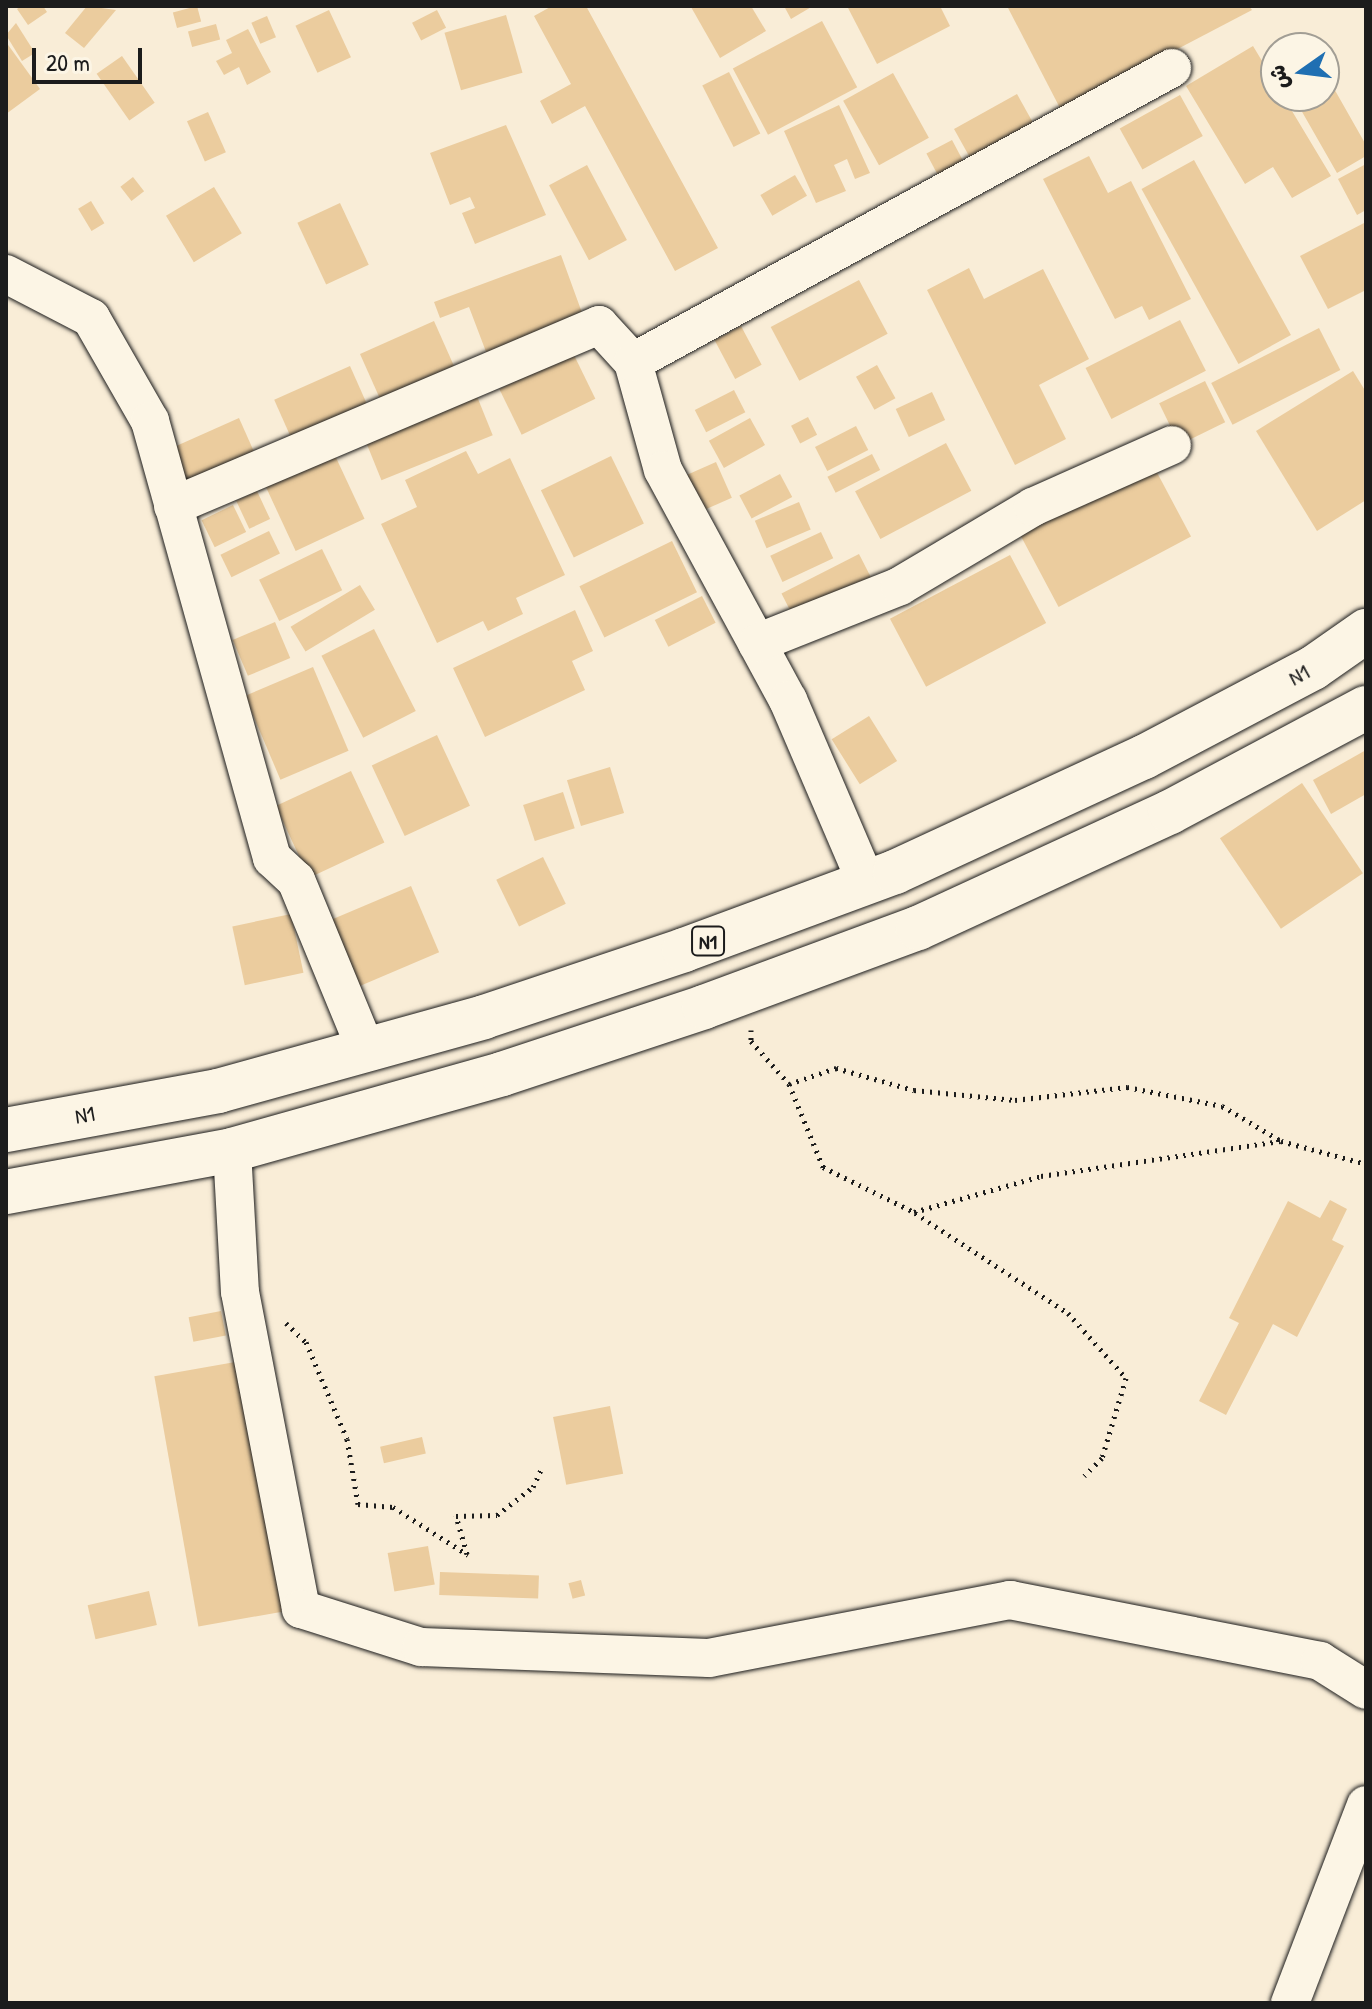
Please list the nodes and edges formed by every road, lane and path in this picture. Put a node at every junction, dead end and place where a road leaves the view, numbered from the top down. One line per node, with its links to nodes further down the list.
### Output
1 (1172, 68): 3 (street)
2 (6, 274): 5 (street)
3 (633, 362): 5 (street); 7 (street)
4 (1172, 445): 7 (street)
5 (173, 506): 11 (street)
6 (1366, 631): 9 (highway, N1 / N1)
7 (757, 643): 9 (street)
8 (1366, 708): 10 (highway)
9 (866, 882): 11 (highway, N1 / N1)
10 (753, 989): 12 (path); 15 (highway)
11 (366, 1050): 13 (highway, N1 / N1)
12 (789, 1084): 14 (path); 18 (path)
13 (6, 1130)
14 (1281, 1141): 16 (path); 18 (path)
15 (232, 1150): 17 (highway); 19 (street)
16 (1366, 1164)
17 (6, 1192)
18 (914, 1212): 21 (path)
19 (240, 1292): 20 (path); 22 (street)
20 (541, 1470)
21 (1084, 1476)
22 (1366, 1690)
23 (1366, 1805): 24 (street)
24 (1290, 2003)

